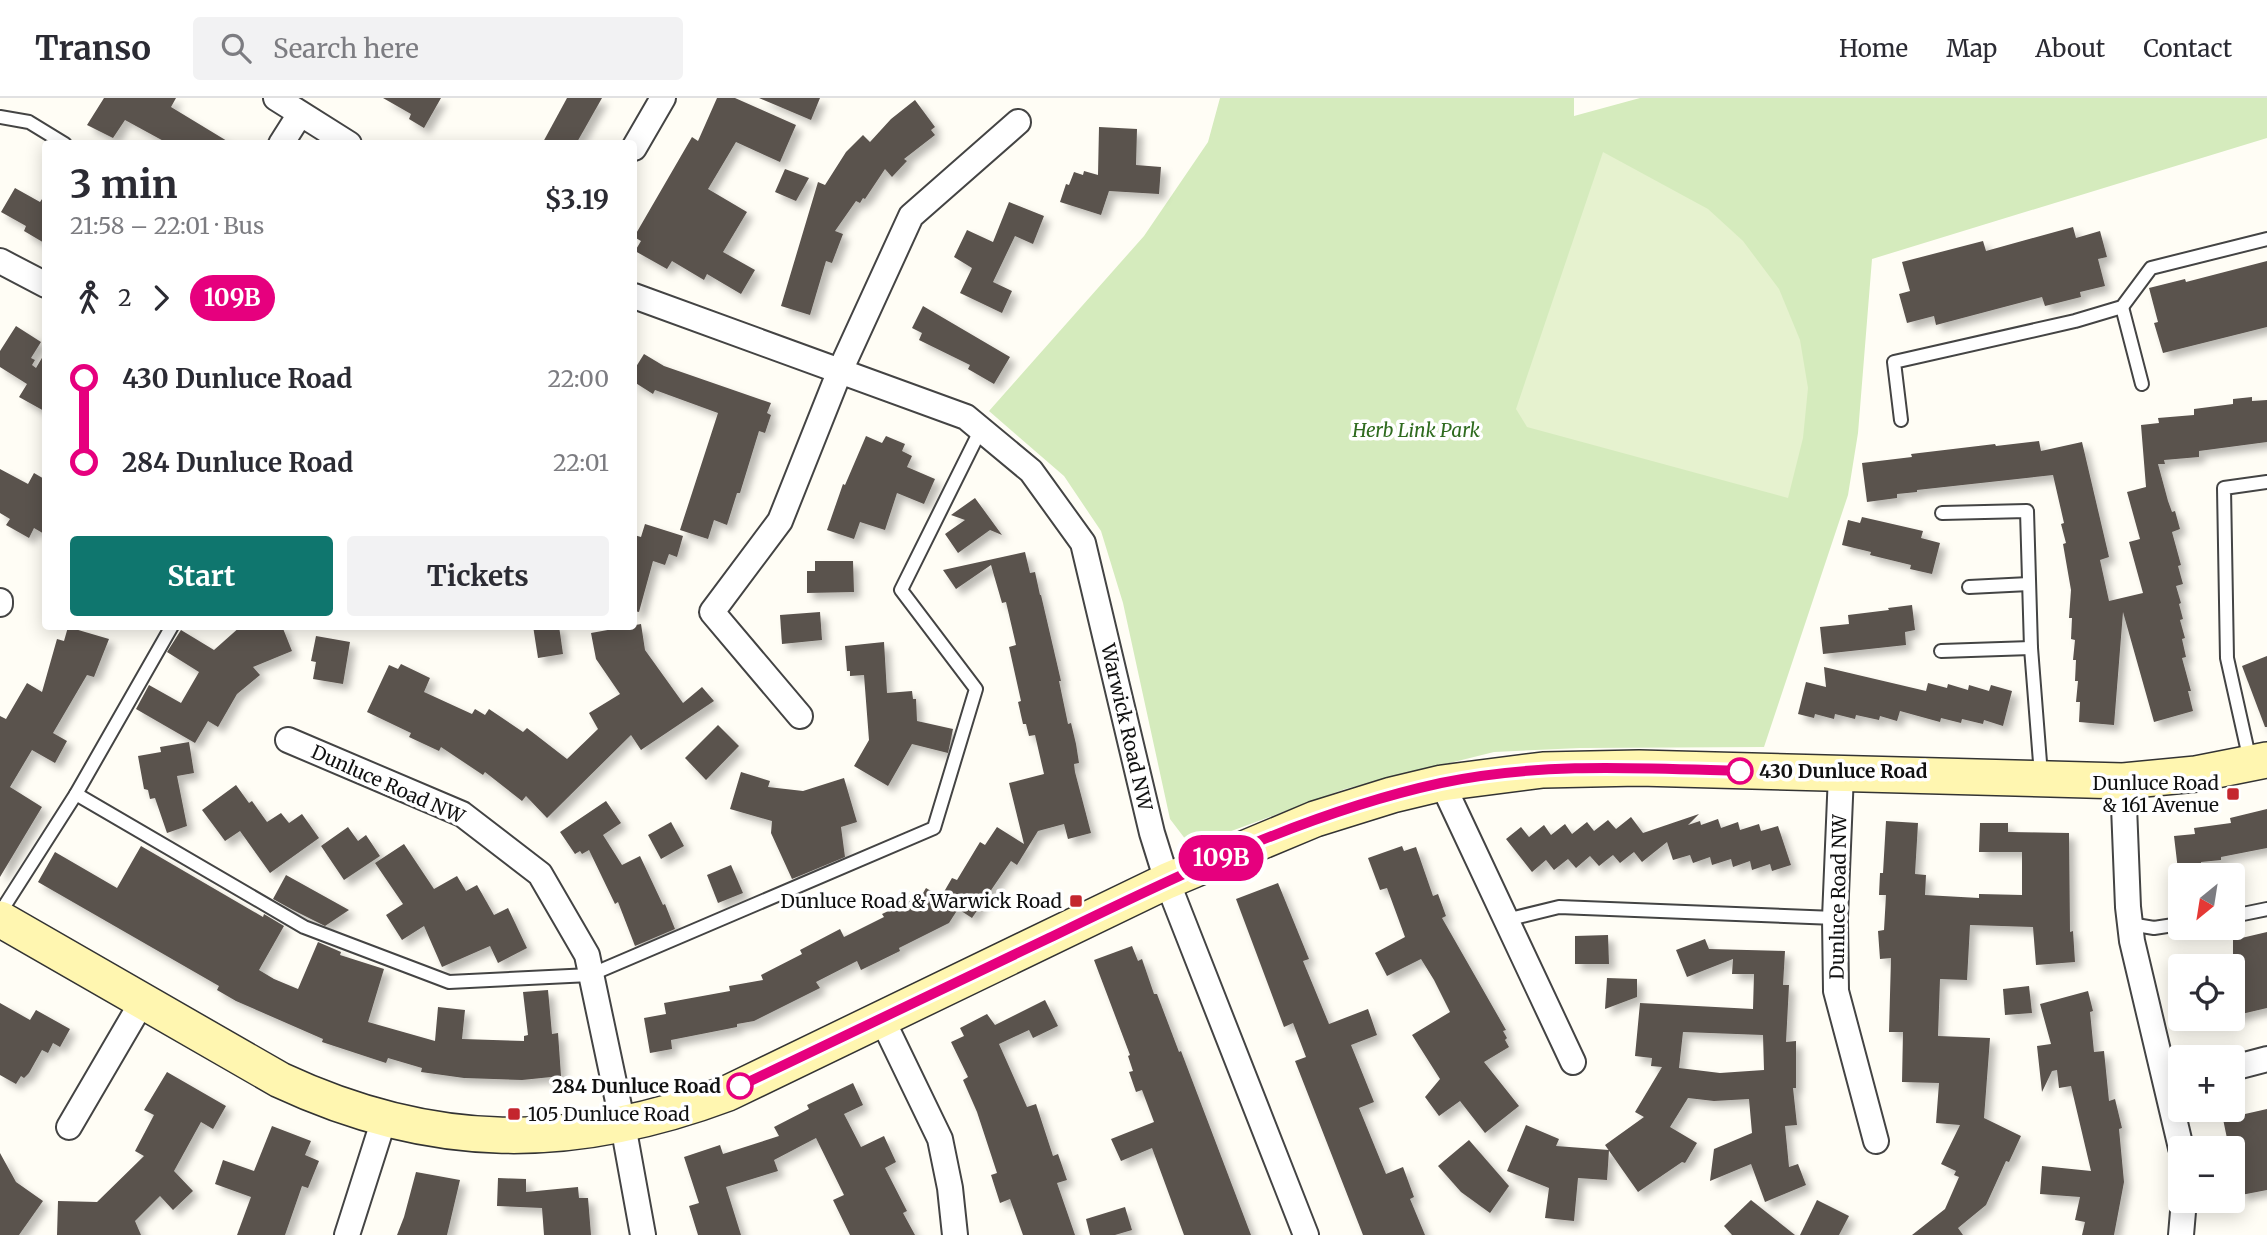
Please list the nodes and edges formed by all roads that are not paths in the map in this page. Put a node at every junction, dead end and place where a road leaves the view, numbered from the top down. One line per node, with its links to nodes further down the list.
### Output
1 (276, 98): 3 (street)
2 (663, 98): 9 (street)
3 (300, 114): 7 (street); 8 (street)
4 (0, 117): 6 (lane)
5 (1018, 122): 15 (street)
6 (58, 140)
7 (284, 140)
8 (342, 140)
9 (637, 143)
10 (2267, 239): 14 (lane)
11 (0, 261): 12 (street)
12 (42, 283)
13 (637, 297): 15 (street, Warwick Road NW)
14 (2122, 307): 16 (lane); 17 (lane)
15 (839, 373): 18 (street, Warwick Road NW); 26 (street)
16 (2142, 384)
17 (1901, 420)
18 (981, 429): 34 (street, Warwick Road NW); 43 (lane)
19 (2267, 482): 28 (lane)
20 (1942, 513): 21 (lane)
21 (2029, 584): 22 (lane); 24 (lane)
22 (1969, 587)
23 (170, 630): 33 (lane)
24 (2031, 648): 25 (lane); 30 (lane)
25 (1941, 651)
26 (800, 716)
27 (288, 740): 43 (street, Dunluce Road NW)
28 (2259, 762): 31 (street)
29 (1841, 774): 30 (street); 32 (street); 38 (street, Dunluce Road NW)
30 (2041, 779): 31 (street)
31 (2123, 781): 41 (street)
32 (1442, 783): 34 (street); 40 (street)
33 (76, 794): 36 (lane); 43 (lane)
34 (1167, 881): 45 (street); 58 (street, Warwick Road NW)
35 (2267, 909): 37 (lane)
36 (0, 914)
37 (2245, 914)
38 (1835, 918): 40 (lane); 53 (street, Dunluce Road NW)
39 (0, 919): 44 (street)
40 (1506, 920): 48 (street)
41 (2130, 925): 42 (lane); 47 (street)
42 (2168, 926)
43 (590, 975): 51 (street, Dunluce Road NW)
44 (142, 1002): 50 (street); 52 (street)
45 (882, 1018): 51 (street); 57 (street)
46 (2267, 1059): 49 (street)
47 (2168, 1061)
48 (1573, 1062)
49 (2245, 1065)
50 (384, 1119): 51 (street); 55 (street)
51 (623, 1125): 56 (street, Dunluce Road NW)
52 (69, 1127)
53 (1876, 1141)
54 (2183, 1213): 59 (street)
55 (346, 1235)
56 (643, 1235)
57 (955, 1235)
58 (1306, 1235)
59 (2180, 1235)

